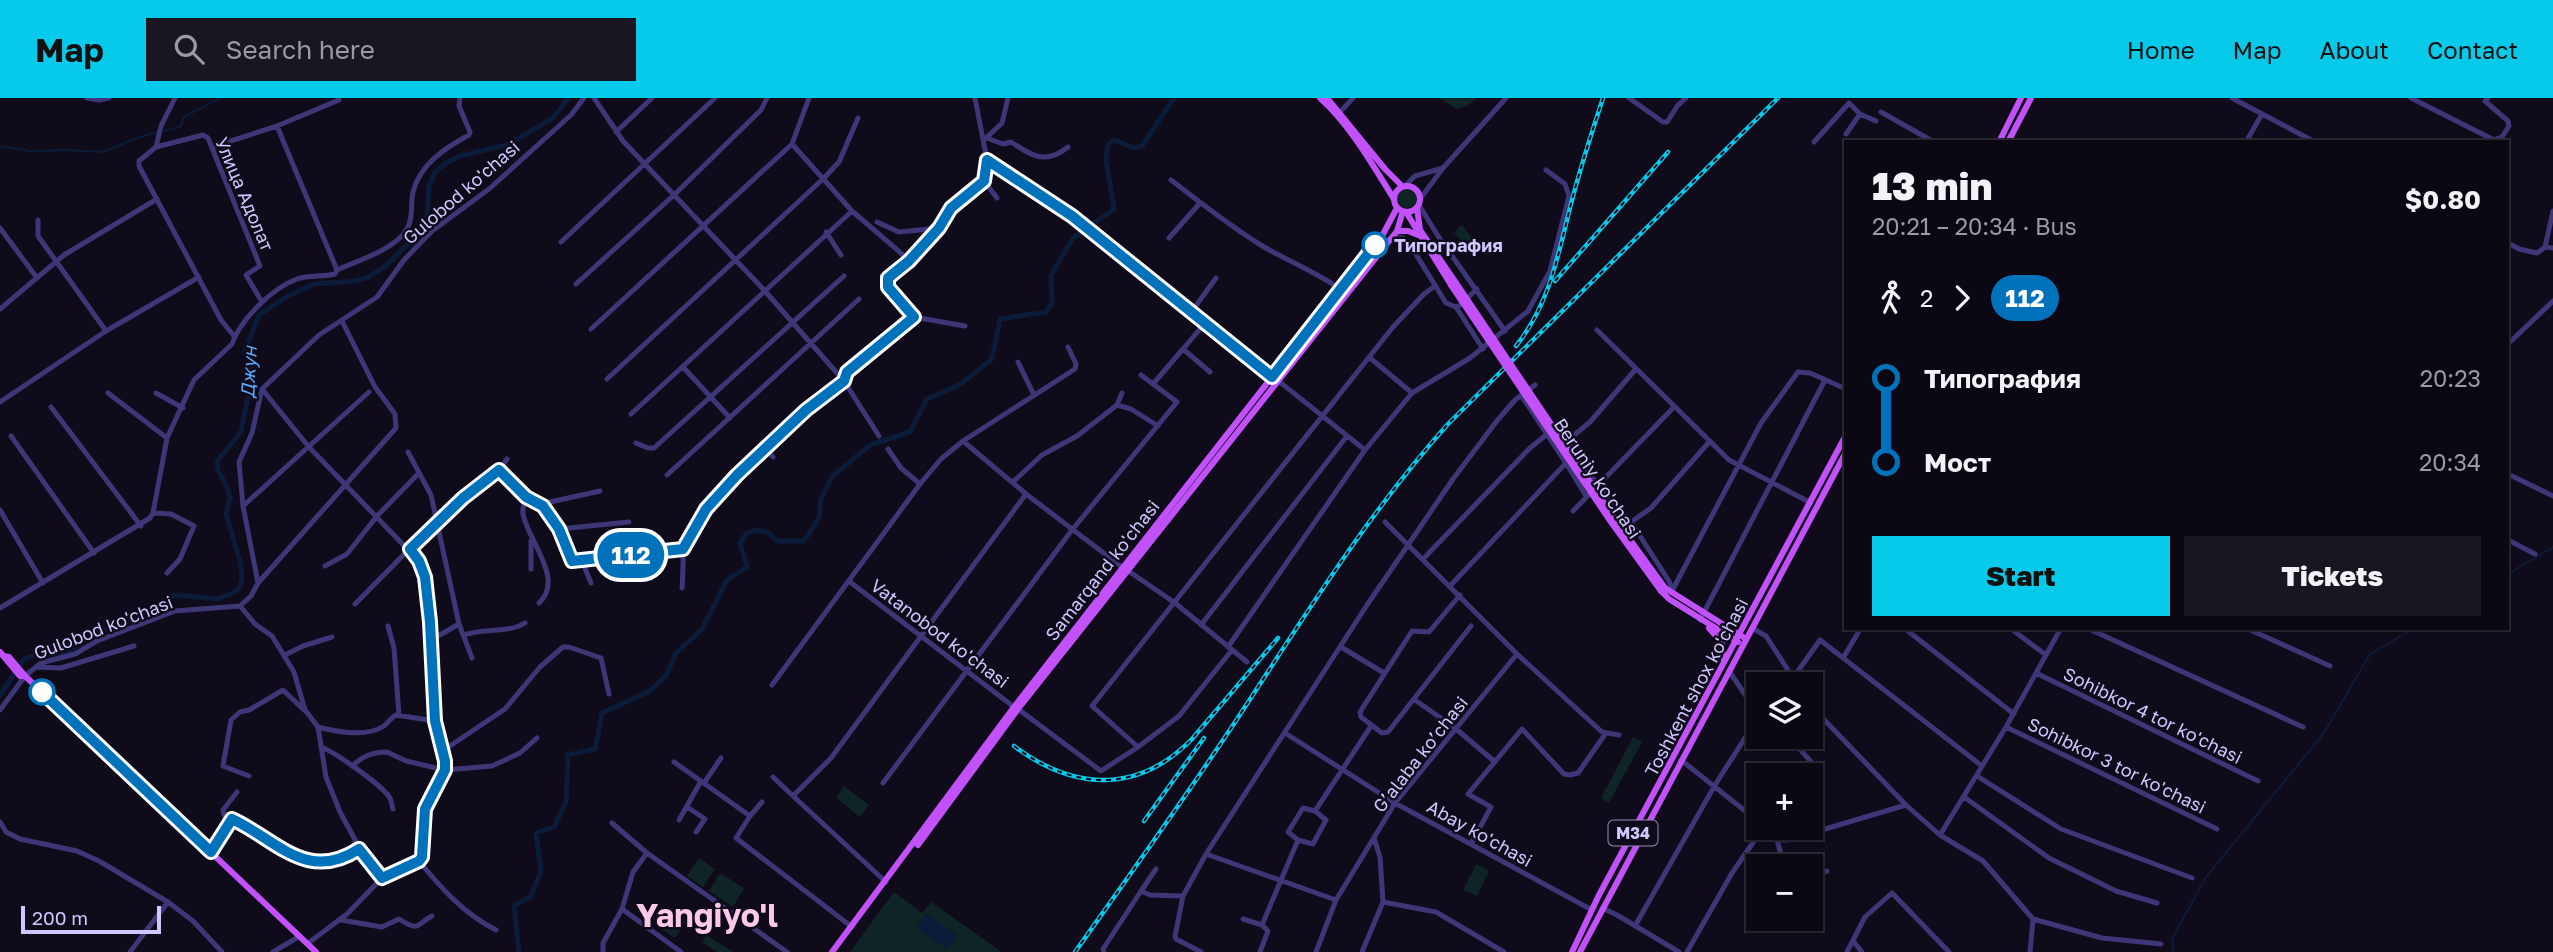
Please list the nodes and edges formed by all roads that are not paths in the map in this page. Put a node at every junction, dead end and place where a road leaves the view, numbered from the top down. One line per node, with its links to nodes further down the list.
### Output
1 (87, 98): 2 (street)
2 (109, 98)
3 (175, 98): 44 (street)
4 (460, 98): 81 (street)
5 (584, 98): 99 (street, Gulobod ko'chasi)
6 (594, 98): 32 (street)
7 (652, 98): 32 (street)
8 (715, 98): 48 (street)
9 (767, 98): 55 (street)
10 (809, 98): 43 (street)
11 (975, 98): 34 (street)
12 (1008, 98): 34 (street)
13 (1320, 98): 58 (main road, Beruniy ko'chasi)
14 (1327, 98): 25 (main road, Beruniy ko'chasi)
15 (1353, 98): 25 (street)
16 (1506, 98): 49 (street)
17 (1629, 98): 18 (street)
18 (1686, 98)
19 (2021, 98): 36 (main road)
20 (2031, 98): 37 (main road)
21 (2232, 98): 28 (street)
22 (2411, 98): 40 (street)
23 (2488, 98): 41 (street)
24 (339, 100): 31 (street)
25 (1340, 112): 54 (main road, Beruniy ko'chasi)
26 (1881, 112): 35 (street)
27 (1860, 114): 30 (street); 33 (street); 42 (street)
28 (2262, 114): 38 (street); 39 (street)
29 (858, 118): 51 (street)
30 (1876, 121)
31 (277, 126): 45 (street); 81 (street)
32 (616, 132): 48 (street)
33 (1846, 134)
34 (985, 139): 46 (street); 47 (street)
35 (1930, 140)
36 (2000, 140)
37 (2009, 140)
38 (2247, 140)
39 (2311, 140)
40 (2492, 140)
41 (2496, 140)
42 (1814, 142)
43 (792, 144): 51 (street); 66 (street)
44 (156, 147): 45 (street, Улица Адолат); 57 (street)
45 (212, 147): 94 (street, Улица Адолат)
46 (1068, 147)
47 (987, 160): 53 (street); 97 (street)
48 (645, 164): 55 (street); 73 (street)
49 (1443, 168): 54 (street); 60 (street)
50 (1546, 170): 106 (street, Vatanobod ko'chasi)
51 (824, 178): 62 (street); 78 (street)
52 (1171, 180): 59 (street)
53 (984, 181): 56 (street); 68 (street)
54 (1404, 186): 58 (main road); 60 (main road, Beruniy ko'chasi)
55 (674, 195): 66 (street); 86 (street)
56 (998, 198)
57 (157, 199): 80 (street); 83 (street)
58 (1394, 199): 61 (main road, Beruniy ko'chasi)
59 (1200, 203): 72 (street); 89 (street)
60 (1419, 204): 61 (main road); 87 (main road, Beruniy ko'chasi); 90 (street, Beruniy ko'chasi)
61 (1402, 210): 70 (main road, Samarqand ko'chasi); 71 (main road, Beruniy ko'chasi); 89 (main road, Samarqand ko'chasi)
62 (852, 211): 69 (street); 79 (street)
63 (2553, 211): 75 (street)
64 (38, 220): 80 (street)
65 (877, 222): 68 (street)
66 (705, 226): 78 (street); 103 (street)
67 (0, 228): 84 (street)
68 (939, 228): 79 (street)
69 (826, 232): 77 (street); 91 (street)
70 (1395, 233): 71 (main road); 88 (street); 120 (main road, Samarqand ko'chasi)
71 (1418, 235): 87 (main road, Beruniy ko'chasi)
72 (1169, 238)
73 (561, 242)
74 (2509, 244): 75 (street)
75 (2545, 247): 76 (street)
76 (2553, 248)
77 (841, 255)
78 (736, 259): 91 (street); 119 (street)
79 (909, 261): 98 (street)
80 (55, 262): 84 (street); 105 (street)
81 (337, 270): 94 (street)
82 (844, 276): 100 (street)
83 (199, 277): 105 (street); 107 (street)
84 (37, 278): 96 (street)
85 (1216, 278): 97 (street)
86 (576, 284)
87 (1454, 284): 212 (main road, Beruniy ko'chasi, bridge)
88 (1435, 286): 95 (street); 113 (street)
89 (1340, 289): 120 (main road, Samarqand ko'chasi)
90 (1477, 289): 95 (street); 106 (street, Beruniy ko'chasi)
91 (764, 290): 100 (street); 115 (street)
92 (859, 299): 109 (street)
93 (2553, 301): 108 (street)
94 (262, 302): 107 (street)
95 (1456, 307): 112 (street)
96 (0, 309)
97 (1192, 311): 101 (street)
98 (914, 317): 102 (street); 122 (street)
99 (342, 321): 126 (street, Gulobod ko'chasi); 172 (street)
100 (791, 322): 109 (street); 134 (street)
101 (1206, 322): 111 (street); 120 (street)
102 (965, 326)
103 (592, 329)
104 (1597, 330): 116 (street)
105 (106, 331): 135 (street)
106 (1505, 331): 112 (street, Vatanobod ko'chasi)
107 (234, 337): 139 (street)
108 (2509, 343)
109 (810, 344): 122 (street); 142 (street)
110 (1068, 347): 132 (street)
111 (1183, 349): 117 (street); 123 (street)
112 (1483, 349): 131 (street, Vatanobod ko'chasi)
113 (1369, 357): 131 (street); 141 (street)
114 (1018, 362): 132 (street)
115 (683, 366): 134 (street); 140 (street)
116 (1635, 370): 138 (street); 149 (street)
117 (1210, 372)
118 (1141, 375): 123 (street)
119 (607, 379)
120 (1275, 379): 141 (street); 204 (main road, Samarqand ko'chasi)
121 (1825, 380): 125 (street); 164 (street); 170 (street)
122 (844, 381): 146 (street); 155 (street)
123 (1153, 384): 143 (street)
124 (1535, 385): 133 (street)
125 (1844, 388)
126 (262, 389): 154 (street); 180 (street)
127 (369, 392): 154 (street)
128 (108, 393): 148 (street)
129 (156, 393): 139 (street)
130 (1122, 393): 136 (street)
131 (1412, 393): 158 (street, Vatanobod ko'chasi)
132 (1034, 395): 151 (street)
133 (1521, 395): 144 (street); 195 (street)
134 (711, 398): 142 (street); 153 (street)
135 (0, 402)
136 (1117, 405): 143 (street); 169 (street)
137 (51, 407): 190 (street)
138 (1674, 407): 152 (street); 173 (street)
139 (183, 408): 148 (street)
140 (631, 414)
141 (1322, 415): 147 (street); 216 (street)
142 (730, 418): 168 (street)
143 (1158, 426): 192 (street)
144 (1546, 435): 156 (street); 200 (street)
145 (11, 436): 198 (street)
146 (879, 436)
147 (1347, 436): 158 (street); 223 (street)
148 (167, 438): 184 (street)
149 (1569, 439): 156 (street); 173 (street)
150 (1844, 439): 179 (main road, Toshkent shox ko'chasi / M34)
151 (963, 441): 169 (street); 171 (street)
152 (1710, 441): 164 (street); 189 (street)
153 (636, 443)
154 (308, 446): 172 (street); 180 (street)
155 (765, 447): 161 (street); 197 (street)
156 (1556, 448): 163 (street)
157 (888, 449): 171 (street)
158 (1365, 450): 240 (street, Vatanobod ko'chasi)
159 (408, 452): 166 (street)
160 (1844, 456): 224 (main road, Toshkent shox ko'chasi / M34)
161 (773, 457)
162 (507, 459): 165 (street)
163 (1566, 463): 176 (street); 210 (street)
164 (1739, 466): 170 (street); 212 (street)
165 (499, 470): 178 (street); 186 (street)
166 (418, 474): 185 (street); 186 (street)
167 (2509, 474): 177 (street)
168 (667, 475)
169 (1013, 482): 175 (street)
170 (1772, 482): 179 (street); 219 (street)
171 (920, 484): 206 (street)
172 (345, 485): 185 (street); 208 (street)
173 (1598, 486): 176 (street); 189 (street)
174 (600, 491): 181 (street)
175 (1026, 494): 192 (street); 235 (street)
176 (1586, 496): 183 (street)
177 (2553, 496)
178 (526, 497): 181 (street); 193 (street)
179 (1811, 503): 224 (main road, Toshkent shox ko'chasi / M34)
180 (243, 506): 208 (street)
181 (543, 506): 191 (street)
182 (0, 510): 207 (street)
183 (1573, 511)
184 (153, 513): 190 (street); 205 (street)
185 (377, 516): 196 (street); 202 (street)
186 (438, 520): 196 (street); 222 (street)
187 (629, 522): 191 (street)
188 (1385, 522): 195 (street)
189 (1631, 522): 212 (street)
190 (141, 526): 198 (street)
191 (559, 529): 201 (street)
192 (1072, 530): 204 (street); 251 (street)
193 (531, 538): 203 (street); 214 (street)
194 (2509, 541): 199 (street)
195 (1408, 545): 200 (street); 239 (street)
196 (410, 549): 215 (street); 236 (street)
197 (683, 549): 201 (street); 211 (street)
198 (94, 553): 207 (street)
199 (2535, 554)
200 (1423, 559): 210 (street)
201 (582, 561): 209 (street)
202 (325, 566)
203 (531, 569)
204 (1124, 569): 216 (street); 261 (main road, Samarqand ko'chasi)
205 (167, 573)
206 (850, 582): 235 (street, Vatanobod ko'chasi); 257 (street)
207 (43, 583): 218 (street)
208 (258, 583): 217 (street)
209 (591, 583)
210 (1450, 586): 213 (street)
211 (682, 588)
212 (1671, 594): 219 (main road, Beruniy ko'chasi)
213 (1460, 595): 241 (street); 254 (street)
214 (539, 603)
215 (355, 604)
216 (1175, 604): 223 (street); 280 (street)
217 (240, 606): 242 (street); 249 (street, Gulobod ko'chasi)
218 (0, 608)
219 (1702, 618): 220 (main road, Beruniy ko'chasi); 237 (main road, Beruniy ko'chasi); 250 (main road)
220 (1713, 620): 224 (main road); 237 (main road, Beruniy ko'chasi)
221 (525, 623): 233 (street)
222 (459, 624): 233 (street); 236 (street)
223 (1201, 625): 240 (street)
224 (1749, 625): 237 (main road, Toshkent shox ko'chasi / M34); 252 (street)
225 (388, 626): 265 (street)
226 (1471, 626): 260 (street)
227 (1860, 630): 246 (street)
228 (1907, 630): 264 (street)
229 (2013, 630): 243 (street)
230 (2060, 630): 243 (street)
231 (2091, 630): 271 (street)
232 (2250, 630): 248 (street)
233 (464, 635): 245 (street)
234 (332, 637): 242 (street)
235 (922, 637): 251 (street, Vatanobod ko'chasi); 300 (street)
236 (431, 640): 267 (street)
237 (1741, 640): 250 (main road, Toshkent shox ko'chasi / M34)
238 (134, 646): 249 (street)
239 (1340, 647): 254 (street); 273 (street)
240 (1230, 648): 247 (street); 280 (street, Vatanobod ko'chasi)
241 (1517, 654): 272 (street, G’alaba ko’chasi); 274 (street)
242 (285, 655): 263 (street)
243 (2046, 655): 255 (street)
244 (4, 657): 256 (main road)
245 (472, 658)
246 (1843, 658): 253 (street); 289 (street)
247 (1247, 662)
248 (2330, 666)
249 (36, 667): 256 (street, Gulobod ko'chasi)
250 (1726, 669): 259 (street); 278 (main road, Toshkent shox ko'chasi / M34)
251 (966, 670): 261 (street, Vatanobod ko'chasi); 297 (street)
252 (1789, 672)
253 (1797, 672)
254 (1384, 673): 268 (street)
255 (2036, 673): 264 (street); 295 (street, Sohibkor 4 tor ko'chasi)
256 (23, 675): 262 (street, Gulobod ko'chasi); 323 (main road)
257 (772, 685)
258 (609, 694): 282 (street)
259 (1746, 697)
260 (1415, 700): 268 (street); 272 (street)
261 (1016, 708): 280 (street, Vatanobod ko'chasi); 333 (main road, Samarqand ko'chasi)
262 (0, 710)
263 (304, 710): 269 (street); 292 (street)
264 (2014, 714): 270 (street)
265 (399, 715): 267 (street); 269 (street)
266 (1823, 719): 304 (street)
267 (435, 721): 282 (street)
268 (1371, 726): 290 (street)
269 (318, 727): 279 (street)
270 (2006, 727): 289 (street); 315 (street, Sohibkor 3 tor ko'chasi)
271 (2303, 727)
272 (1455, 728): 286 (street); 303 (street, G’alaba ko’chasi)
273 (1285, 733): 290 (street, Abay ko'chasi); 325 (street)
274 (1606, 733): 275 (street); 286 (street)
275 (1619, 735)
276 (1746, 736): 298 (street)
277 (537, 738): 291 (street)
278 (1688, 740): 284 (main road, Toshkent shox ko'chasi / M34); 340 (main road, Toshkent shox ko'chasi / M34)
279 (321, 747): 288 (street); 322 (street)
280 (1139, 747)
281 (1800, 749): 287 (street)
282 (444, 750): 291 (street)
283 (721, 758): 296 (street)
284 (1681, 760): 298 (street); 342 (main road, M34)
285 (674, 762): 296 (street)
286 (1495, 762): 321 (street)
287 (1812, 763)
288 (352, 766): 291 (street); 306 (street)
289 (1982, 766): 293 (street)
290 (1343, 769): 303 (street, Abay ko'chasi); 307 (street)
291 (445, 770): 326 (street)
292 (249, 776)
293 (1977, 776): 301 (street); 331 (street)
294 (773, 777): 300 (street)
295 (2258, 781)
296 (703, 782): 305 (street); 309 (street)
297 (883, 783)
298 (1715, 785): 308 (street); 348 (street)
299 (237, 792): 310 (street)
300 (793, 796): 333 (street)
301 (1964, 797): 317 (street); 339 (street)
302 (762, 802): 309 (street)
303 (1395, 803): 318 (street, G’alaba ko’chasi); 321 (street, Abay ko'chasi)
304 (1906, 805): 314 (street); 317 (street)
305 (687, 807): 311 (street); 316 (street)
306 (393, 809)
307 (1315, 811): 319 (street); 319 (street)
308 (1746, 811)
309 (750, 816): 349 (street)
310 (232, 819): 322 (street); 323 (street)
311 (679, 820)
312 (0, 822): 337 (street)
313 (612, 823): 324 (street)
314 (1823, 829)
315 (2217, 829)
316 (696, 832)
317 (1940, 835): 346 (street)
318 (1374, 838): 336 (street, G’alaba ko’chasi); 338 (street)
319 (1298, 839): 332 (street)
320 (1755, 840): 373 (street)
321 (1471, 844): 340 (street, Abay ko'chasi)
322 (359, 849): 330 (street)
323 (211, 852): 351 (main road)
324 (647, 853): 341 (street); 362 (street)
325 (1206, 854): 332 (street); 335 (street)
326 (419, 861): 330 (street); 350 (street)
327 (1156, 869): 334 (street)
328 (1827, 871): 329 (street)
329 (1823, 873)
330 (382, 878): 344 (street)
331 (2192, 878)
332 (1281, 881): 336 (street); 347 (street)
333 (888, 883): 349 (main road, Samarqand ko'chasi); 363 (main road, Samarqand ko'chasi)
334 (1141, 891): 335 (street); 364 (street)
335 (1183, 897): 365 (street)
336 (1336, 900): 367 (street, G’alaba ko’chasi)
337 (168, 902): 356 (street); 357 (street)
338 (1383, 902): 355 (street); 368 (street)
339 (2157, 904)
340 (1593, 907): 342 (main road); 370 (main road, Toshkent shox ko'chasi / M34)
341 (622, 909): 360 (street); 361 (street)
342 (1600, 912): 348 (street); 371 (main road, M34)
343 (432, 916): 344 (street)
344 (341, 919): 353 (street)
345 (1243, 919): 347 (street)
346 (2033, 919): 354 (street); 377 (street)
347 (1262, 925): 366 (street)
348 (1634, 926): 372 (street)
349 (852, 927): 363 (main road, Samarqand ko'chasi)
350 (496, 930)
351 (300, 936): 353 (main road); 358 (street)
352 (1853, 941): 374 (street); 375 (street); 376 (street)
353 (307, 944): 359 (main road)
354 (2161, 944)
355 (1490, 949): 369 (street)
356 (130, 952)
357 (222, 952)
358 (273, 952)
359 (316, 952)
360 (603, 952)
361 (681, 952)
362 (787, 952)
363 (834, 952)
364 (1104, 952)
365 (1200, 952)
366 (1260, 952)
367 (1316, 952)
368 (1362, 952)
369 (1504, 952)
370 (1572, 952)
371 (1580, 952)
372 (1679, 952)
373 (1687, 952)
374 (1847, 952)
375 (1862, 952)
376 (1949, 952)
377 (2030, 952)

